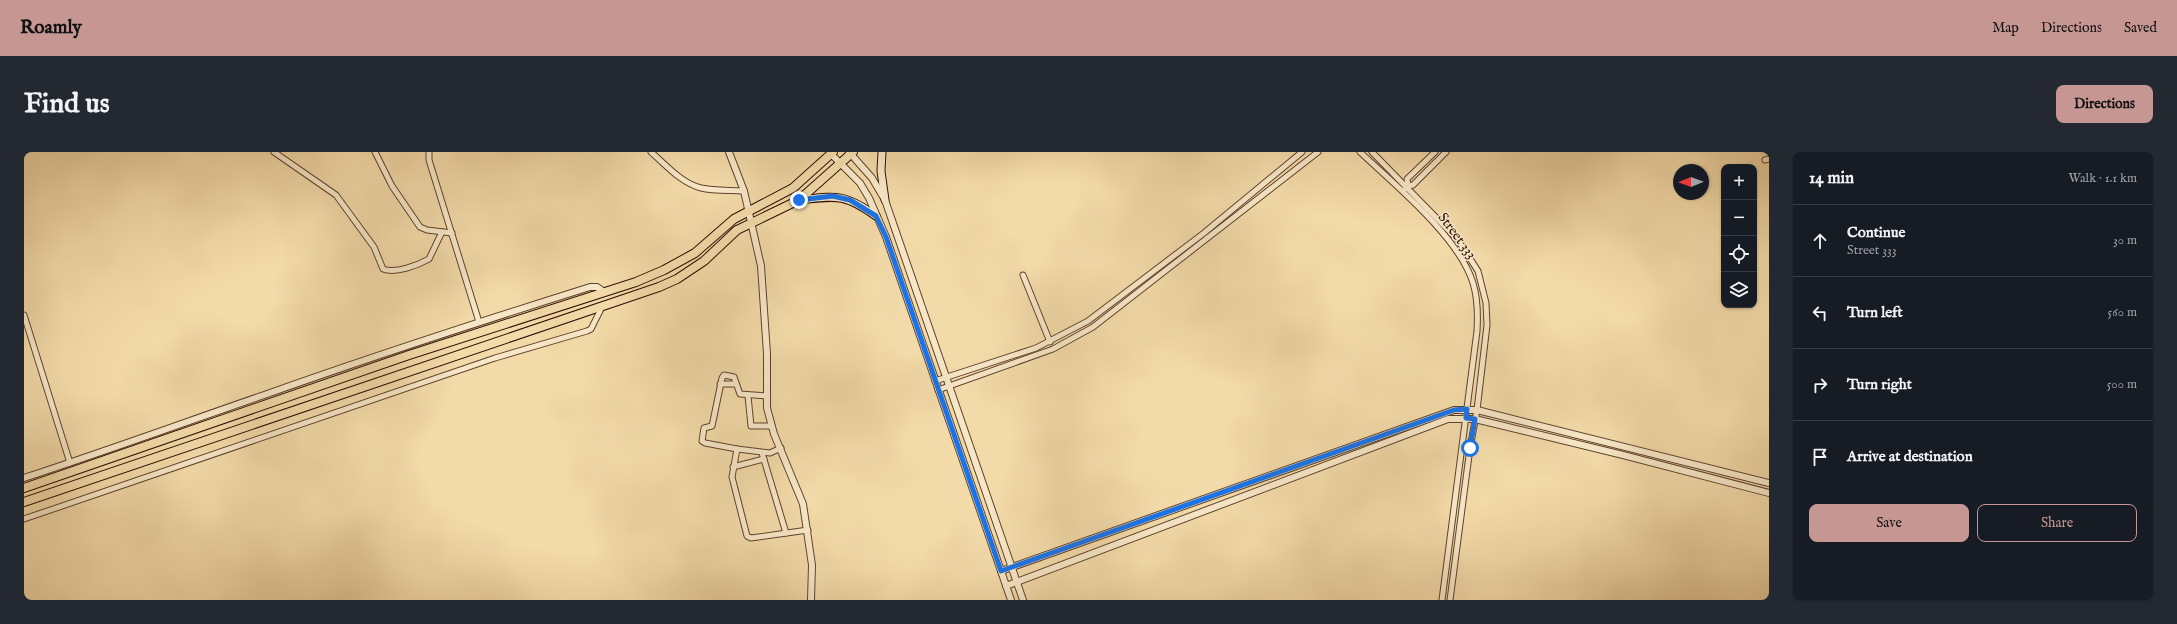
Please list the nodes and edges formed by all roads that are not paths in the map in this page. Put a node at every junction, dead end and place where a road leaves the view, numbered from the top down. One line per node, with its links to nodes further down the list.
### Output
1 (274, 152): 23 (street)
2 (375, 152): 23 (street)
3 (429, 152): 24 (street)
4 (651, 152): 17 (street)
5 (729, 152): 17 (street)
6 (882, 152): 19 (main road)
7 (1302, 152): 30 (street)
8 (1318, 152): 35 (street)
9 (1360, 152): 16 (street, Street 333)
10 (1372, 152): 16 (street)
11 (1435, 152): 16 (street)
12 (1446, 152): 16 (street)
13 (832, 153): 15 (street); 20 (main road)
14 (851, 153): 15 (main road); 19 (street)
15 (841, 164): 18 (main road); 21 (street)
16 (1405, 188): 39 (street, Street 333); 40 (street, Street 333)
17 (744, 191): 20 (street)
18 (799, 200): 21 (main road); 22 (main road)
19 (885, 200): 31 (street)
20 (748, 212): 22 (street); 26 (main road)
21 (876, 216): 32 (street)
22 (751, 223): 27 (main road); 38 (street)
23 (442, 232): 24 (street)
24 (452, 233): 29 (street)
25 (1023, 275): 30 (street)
26 (604, 292): 29 (street); 52 (main road)
27 (602, 307): 54 (main road); 55 (street)
28 (24, 315): 48 (street)
29 (479, 322): 48 (street)
30 (1050, 342): 31 (street)
31 (946, 376): 32 (street); 35 (street)
32 (935, 381): 36 (street)
33 (720, 384): 34 (street); 34 (street); 45 (street)
34 (736, 384): 37 (street)
35 (949, 385): 36 (street); 58 (street)
36 (938, 390): 59 (street)
37 (748, 396): 38 (street); 43 (street)
38 (767, 396): 43 (street)
39 (1467, 409): 40 (street); 41 (street, Street 333); 58 (street)
40 (1477, 410): 42 (street, Street 333); 51 (street)
41 (1466, 418): 42 (street); 60 (street); 65 (street)
42 (1475, 419): 53 (street); 66 (street)
43 (772, 426): 44 (street)
44 (781, 448): 46 (street); 56 (street)
45 (737, 449): 46 (street); 49 (street)
46 (762, 453): 47 (street)
47 (764, 459): 49 (street); 57 (street)
48 (70, 463): 50 (street)
49 (733, 467): 57 (street)
50 (24, 478)
51 (1769, 483)
52 (24, 488)
53 (1769, 493)
54 (24, 502)
55 (24, 519)
56 (808, 530): 57 (street); 62 (street)
57 (786, 533)
58 (1012, 566): 59 (street); 60 (street)
59 (1001, 571): 61 (street)
60 (1016, 581): 61 (street); 64 (street)
61 (1006, 586): 63 (street)
62 (811, 600)
63 (1011, 600)
64 (1023, 600)
65 (1442, 600)
66 (1450, 600)

